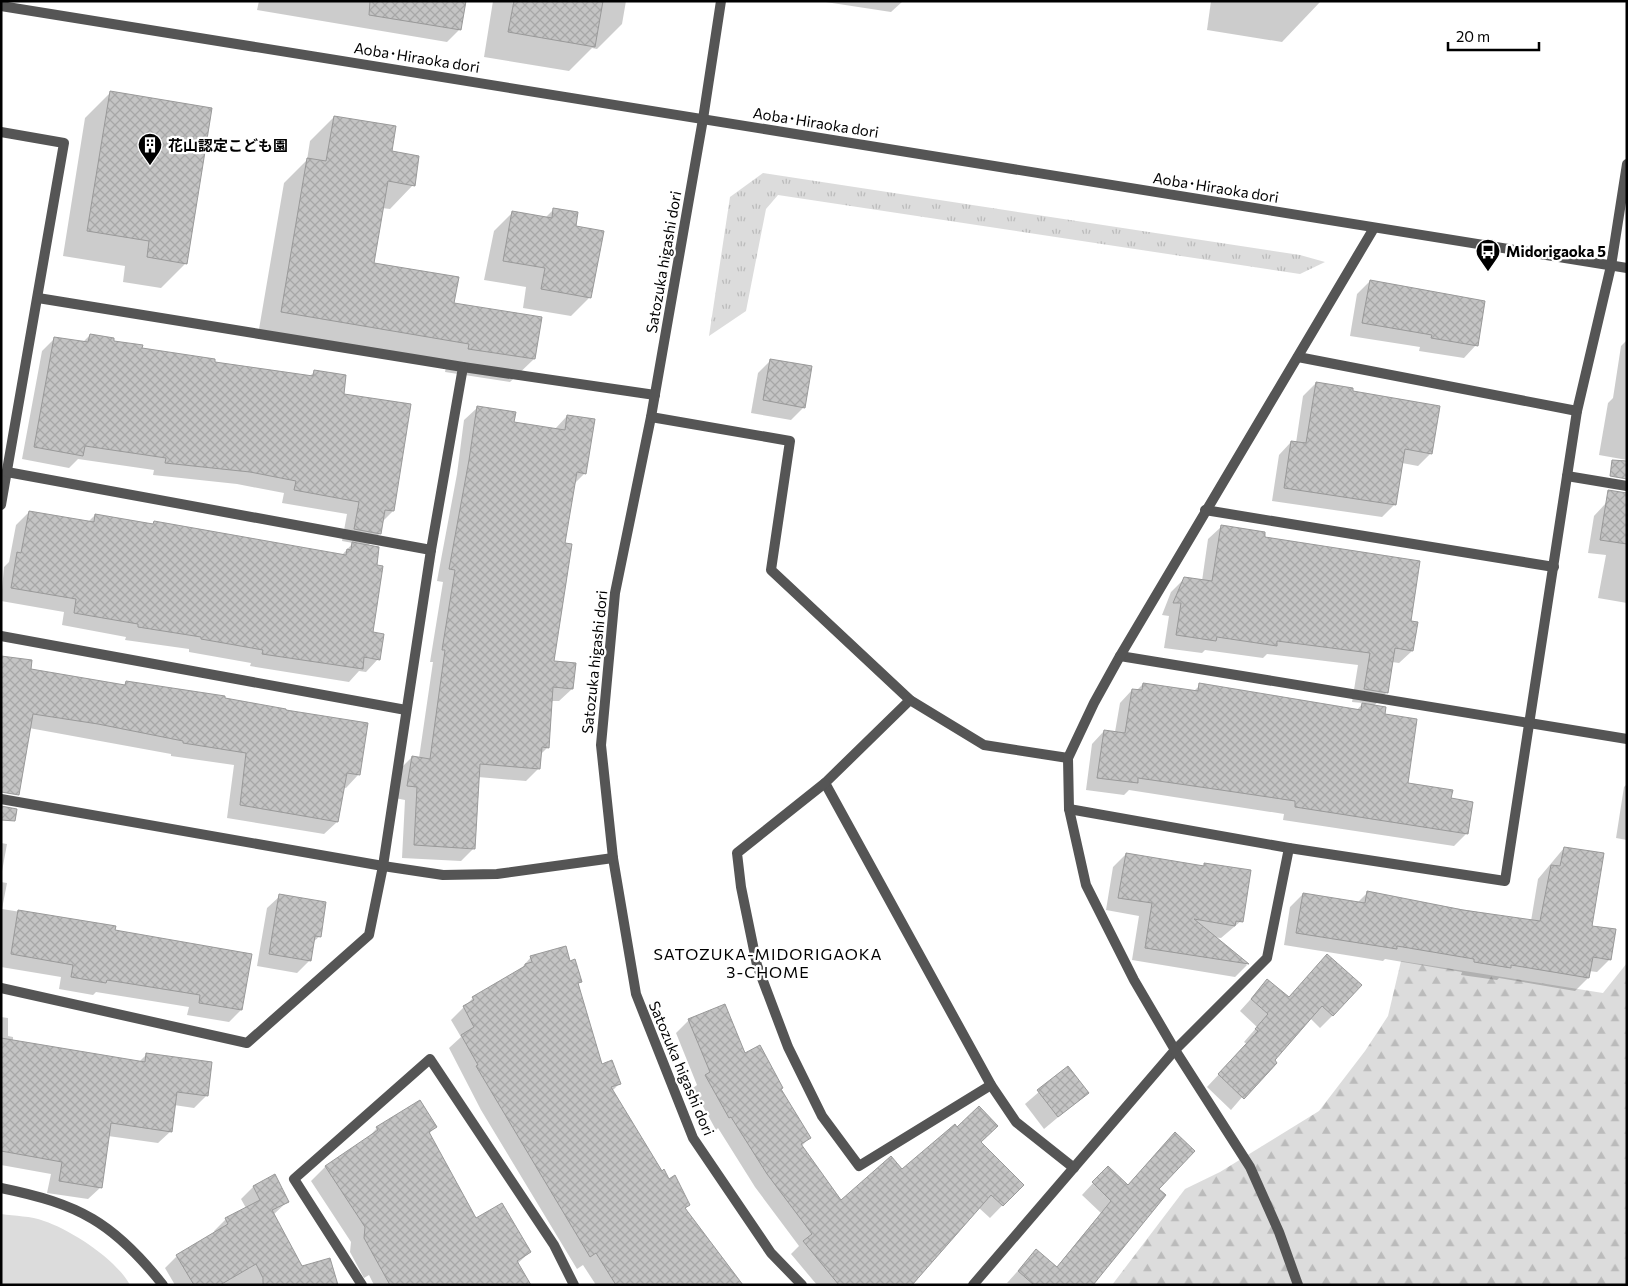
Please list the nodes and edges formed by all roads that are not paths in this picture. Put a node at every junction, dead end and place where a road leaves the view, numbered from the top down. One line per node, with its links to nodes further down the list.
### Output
1 (721, 1): 3 (street, Satozuka higashi dori)
2 (1, 6): 3 (street, Aoba･Hiraoka dori)
3 (703, 119): 6 (street, Aoba･Hiraoka dori); 12 (street, Satozuka higashi dori)
4 (1, 132): 9 (street)
5 (1627, 164): 7 (street)
6 (1374, 228): 7 (street, Aoba･Hiraoka dori); 10 (street)
7 (1611, 266): 8 (street, Aoba･Hiraoka dori); 13 (street)
8 (1627, 268)
9 (38, 298): 11 (street); 15 (street)
10 (1298, 357): 13 (street); 19 (street)
11 (463, 367): 12 (street); 20 (street)
12 (655, 395): 14 (street, Satozuka higashi dori)
13 (1577, 411): 16 (street)
14 (651, 416): 24 (street); 33 (street, Satozuka higashi dori)
15 (7, 472): 18 (street); 20 (street)
16 (1568, 476): 17 (street); 21 (street)
17 (1627, 486)
18 (1, 504)
19 (1205, 510): 21 (street); 23 (street)
20 (431, 550): 25 (street)
21 (1554, 567): 26 (street)
22 (1, 636): 25 (street)
23 (1120, 656): 26 (street); 28 (street)
24 (910, 700): 28 (street); 29 (street)
25 (406, 710): 34 (street)
26 (1530, 723): 27 (street); 32 (street)
27 (1627, 739)
28 (1068, 758): 31 (street)
29 (825, 783): 37 (street); 37 (street)
30 (1, 799): 34 (street)
31 (1069, 809): 32 (street); 36 (street)
32 (1289, 848): 36 (street)
33 (613, 858): 34 (street); 43 (street, Satozuka higashi dori)
34 (383, 866): 35 (street)
35 (1, 988)
36 (1175, 1050): 38 (street); 45 (street)
37 (991, 1085): 38 (street)
38 (1074, 1168): 44 (street)
39 (1, 1188): 40 (street)
40 (162, 1285)
41 (362, 1285): 42 (street)
42 (574, 1285)
43 (802, 1285)
44 (973, 1285)
45 (1298, 1285)

